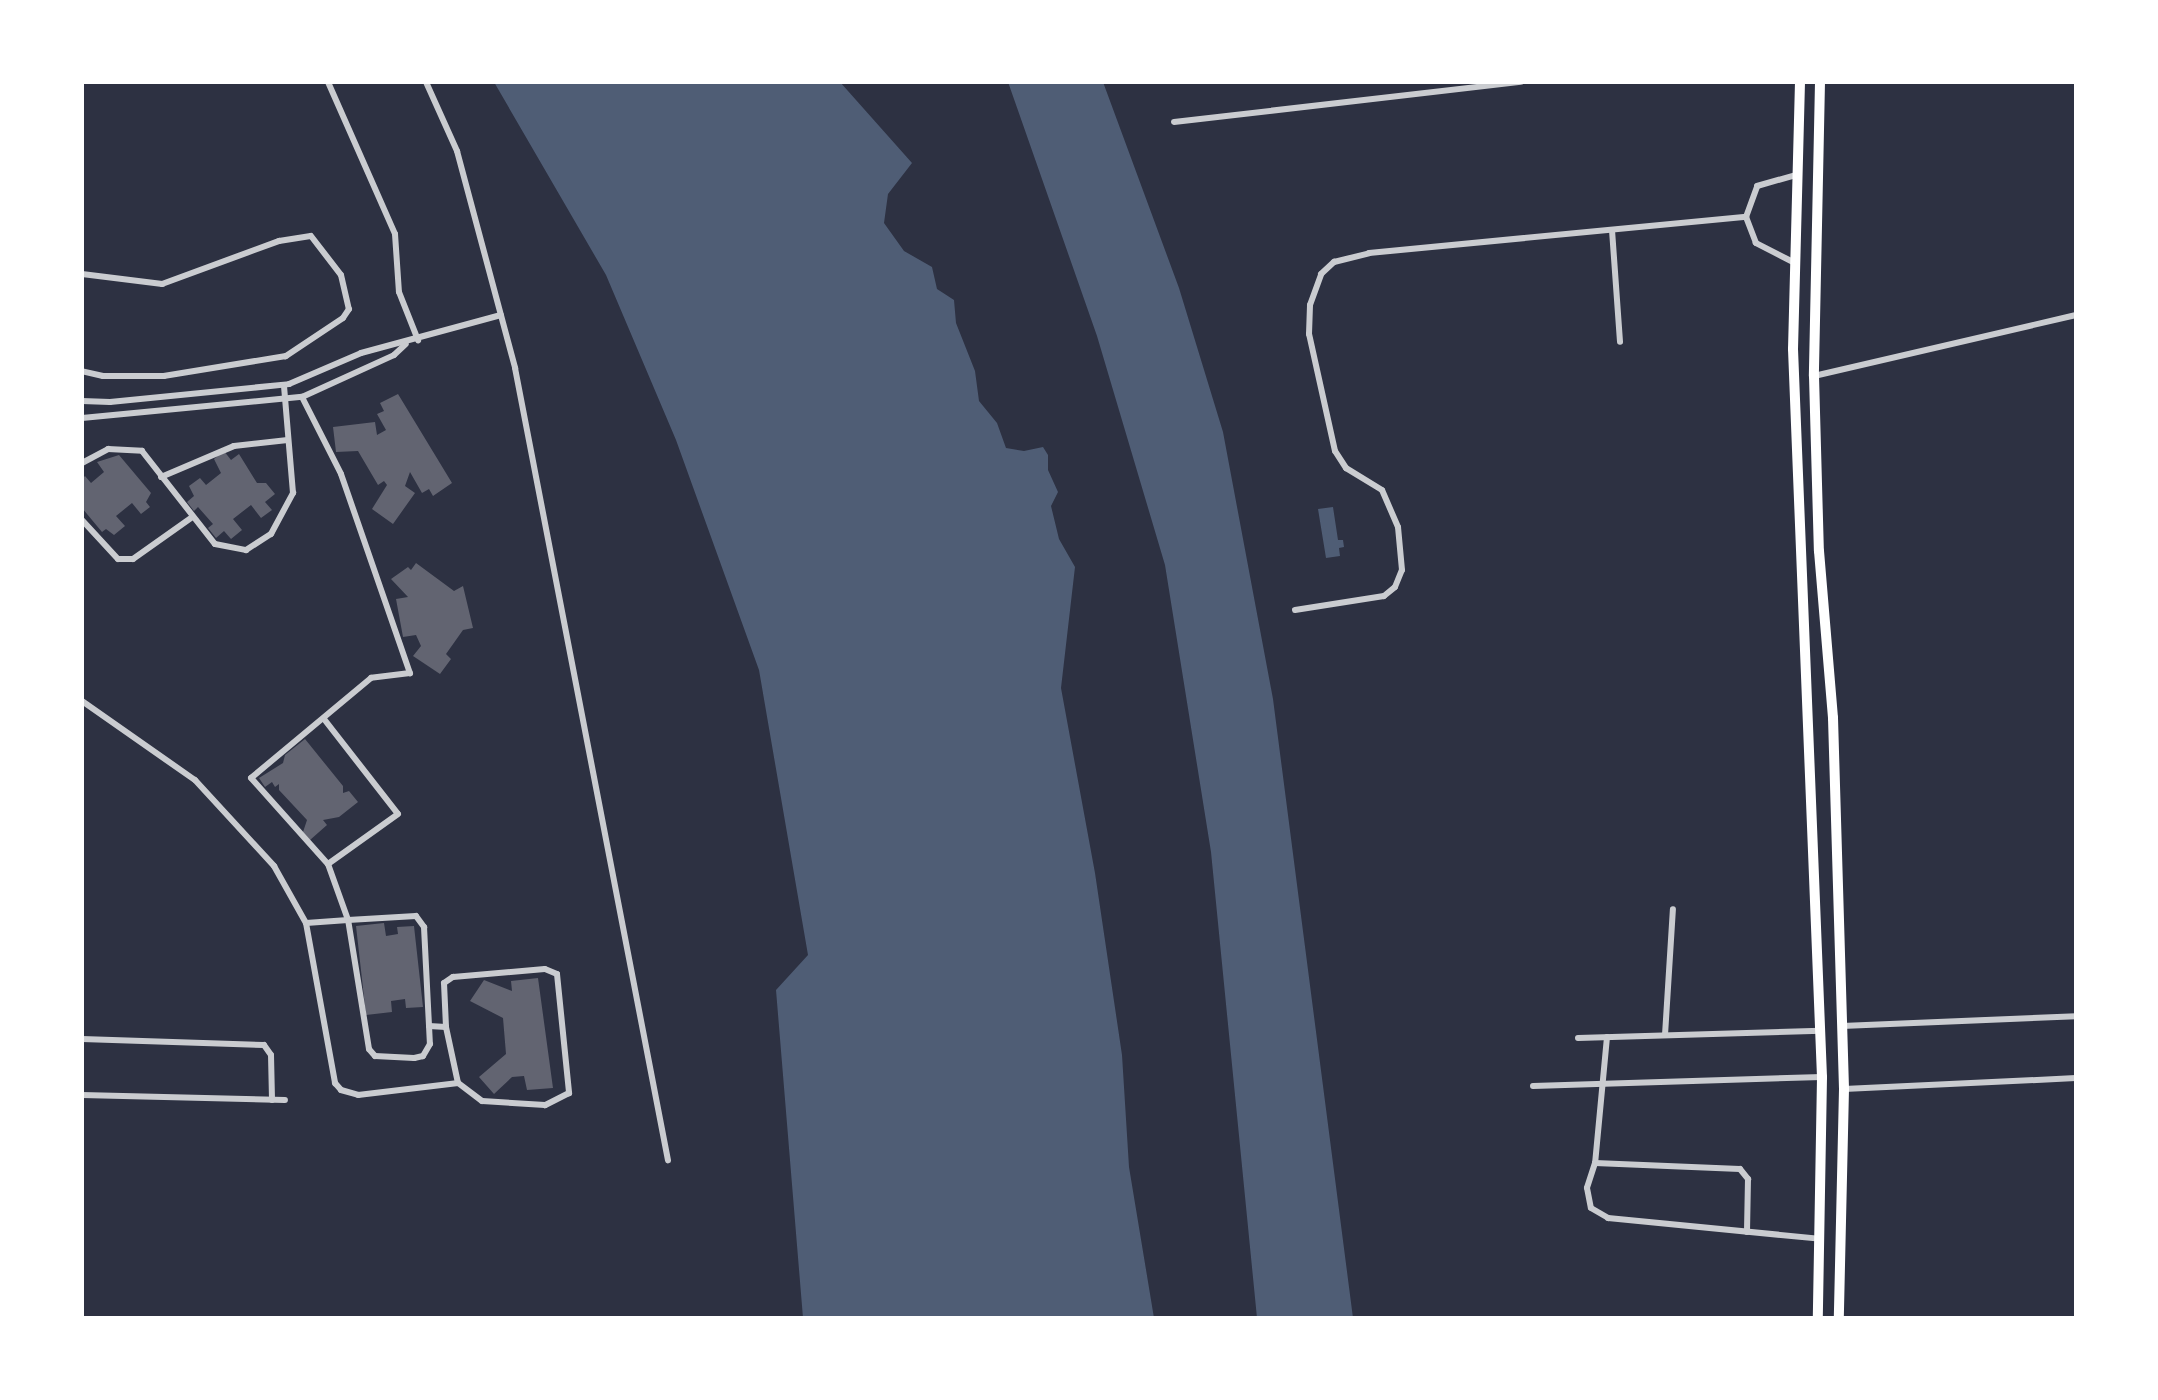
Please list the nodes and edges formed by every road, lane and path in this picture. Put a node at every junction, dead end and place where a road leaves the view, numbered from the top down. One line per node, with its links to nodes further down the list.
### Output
1 (328, 82): 14 (street)
2 (426, 82): 12 (street)
3 (1521, 82): 6 (street)
4 (1800, 82): 7 (main road)
5 (1820, 82): 18 (main road)
6 (1174, 122)
7 (1796, 175): 8 (street); 10 (main road)
8 (1746, 217): 9 (street); 10 (street)
9 (1612, 230): 15 (street); 29 (street)
10 (1793, 262): 40 (main road)
11 (82, 274): 17 (street)
12 (501, 315): 14 (street); 54 (street)
13 (2076, 315): 18 (street)
14 (418, 340): 16 (street)
15 (1620, 342)
16 (406, 344): 19 (street); 20 (street)
17 (82, 371)
18 (1814, 376): 38 (main road)
19 (284, 385): 21 (street); 22 (street)
20 (302, 397): 21 (street); 31 (street)
21 (284, 400): 23 (street); 24 (street)
22 (82, 401)
23 (82, 418)
24 (288, 440): 26 (street); 27 (street)
25 (82, 463): 26 (street)
26 (161, 477): 27 (street)
27 (191, 518): 28 (street)
28 (82, 520)
29 (1295, 610)
30 (82, 701): 35 (street)
31 (324, 719): 32 (street); 32 (street)
32 (328, 864): 34 (street)
33 (1673, 909): 41 (street)
34 (348, 920): 35 (street); 37 (street); 37 (street)
35 (306, 923): 47 (street)
36 (2076, 1016): 38 (street)
37 (429, 1026): 39 (street)
38 (1842, 1026): 50 (main road)
39 (446, 1027): 47 (street); 47 (street)
40 (1821, 1031): 41 (street); 45 (main road)
41 (1665, 1035): 42 (street)
42 (1607, 1037): 43 (street); 48 (street)
43 (1578, 1038)
44 (82, 1039): 52 (street)
45 (1822, 1077): 48 (street); 57 (main road)
46 (2076, 1079): 50 (street)
47 (458, 1083)
48 (1603, 1083): 49 (street); 55 (street)
49 (1533, 1086)
50 (1844, 1089): 59 (main road)
51 (82, 1095): 52 (street)
52 (272, 1100): 53 (street)
53 (285, 1100)
54 (668, 1160)
55 (1595, 1163): 56 (street); 56 (street)
56 (1747, 1233): 57 (street)
57 (1821, 1239): 58 (main road)
58 (1818, 1318)
59 (1839, 1318)

